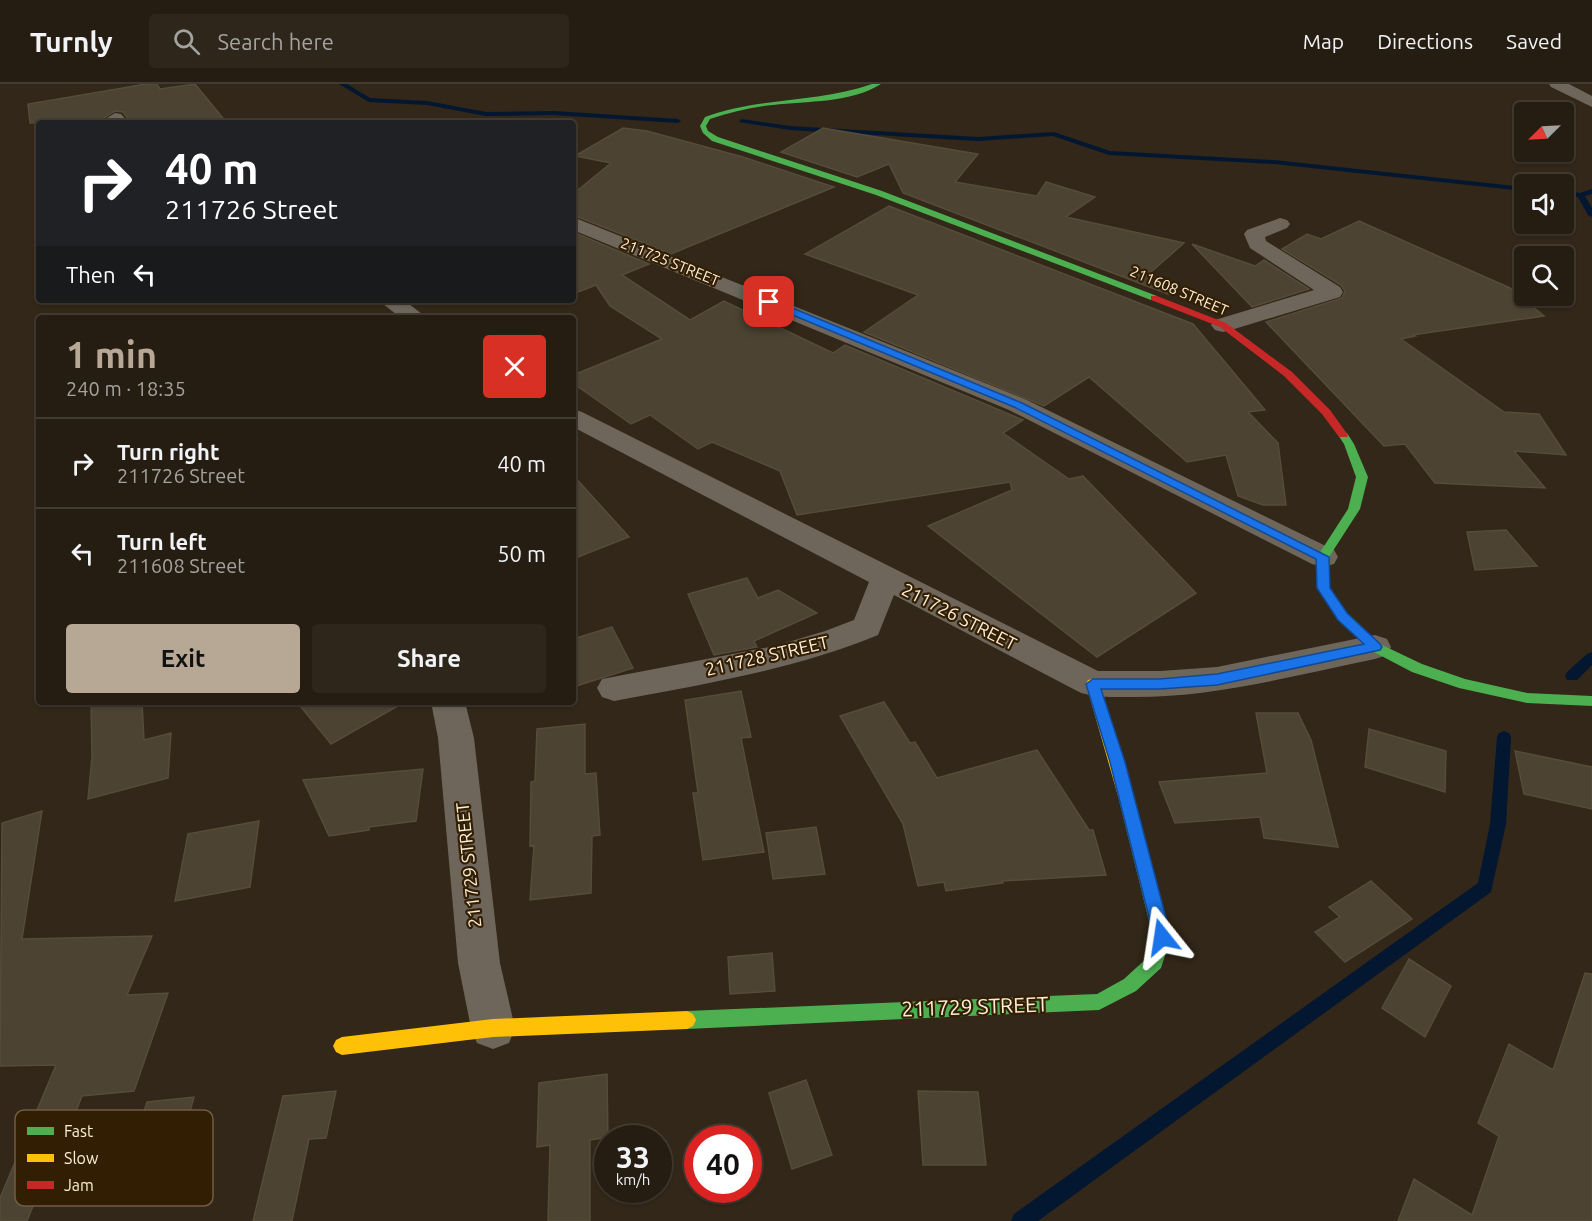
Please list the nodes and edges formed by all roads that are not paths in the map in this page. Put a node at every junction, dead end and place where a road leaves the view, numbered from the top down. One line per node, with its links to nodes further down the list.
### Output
1 (878, 84): 8 (street, 211608 STREET)
2 (1557, 84): 3 (street)
3 (1592, 102)
4 (576, 224): 10 (street, 211725 STREET)
5 (1280, 224): 8 (street)
6 (394, 303): 7 (street)
7 (412, 315)
8 (1223, 325): 10 (street, 211608 STREET)
9 (576, 419): 11 (street, 211726 STREET)
10 (1323, 557): 12 (street)
11 (885, 579): 13 (street, 211726 STREET); 14 (street, 211728 STREET)
12 (1375, 647): 13 (street, 211726 STREET); 15 (street)
13 (1093, 684): 17 (street, 211729 STREET)
14 (614, 688)
15 (1592, 701)
16 (449, 705): 17 (street, 211729 STREET)
17 (493, 1028): 18 (street, 211729 STREET)
18 (342, 1046)

